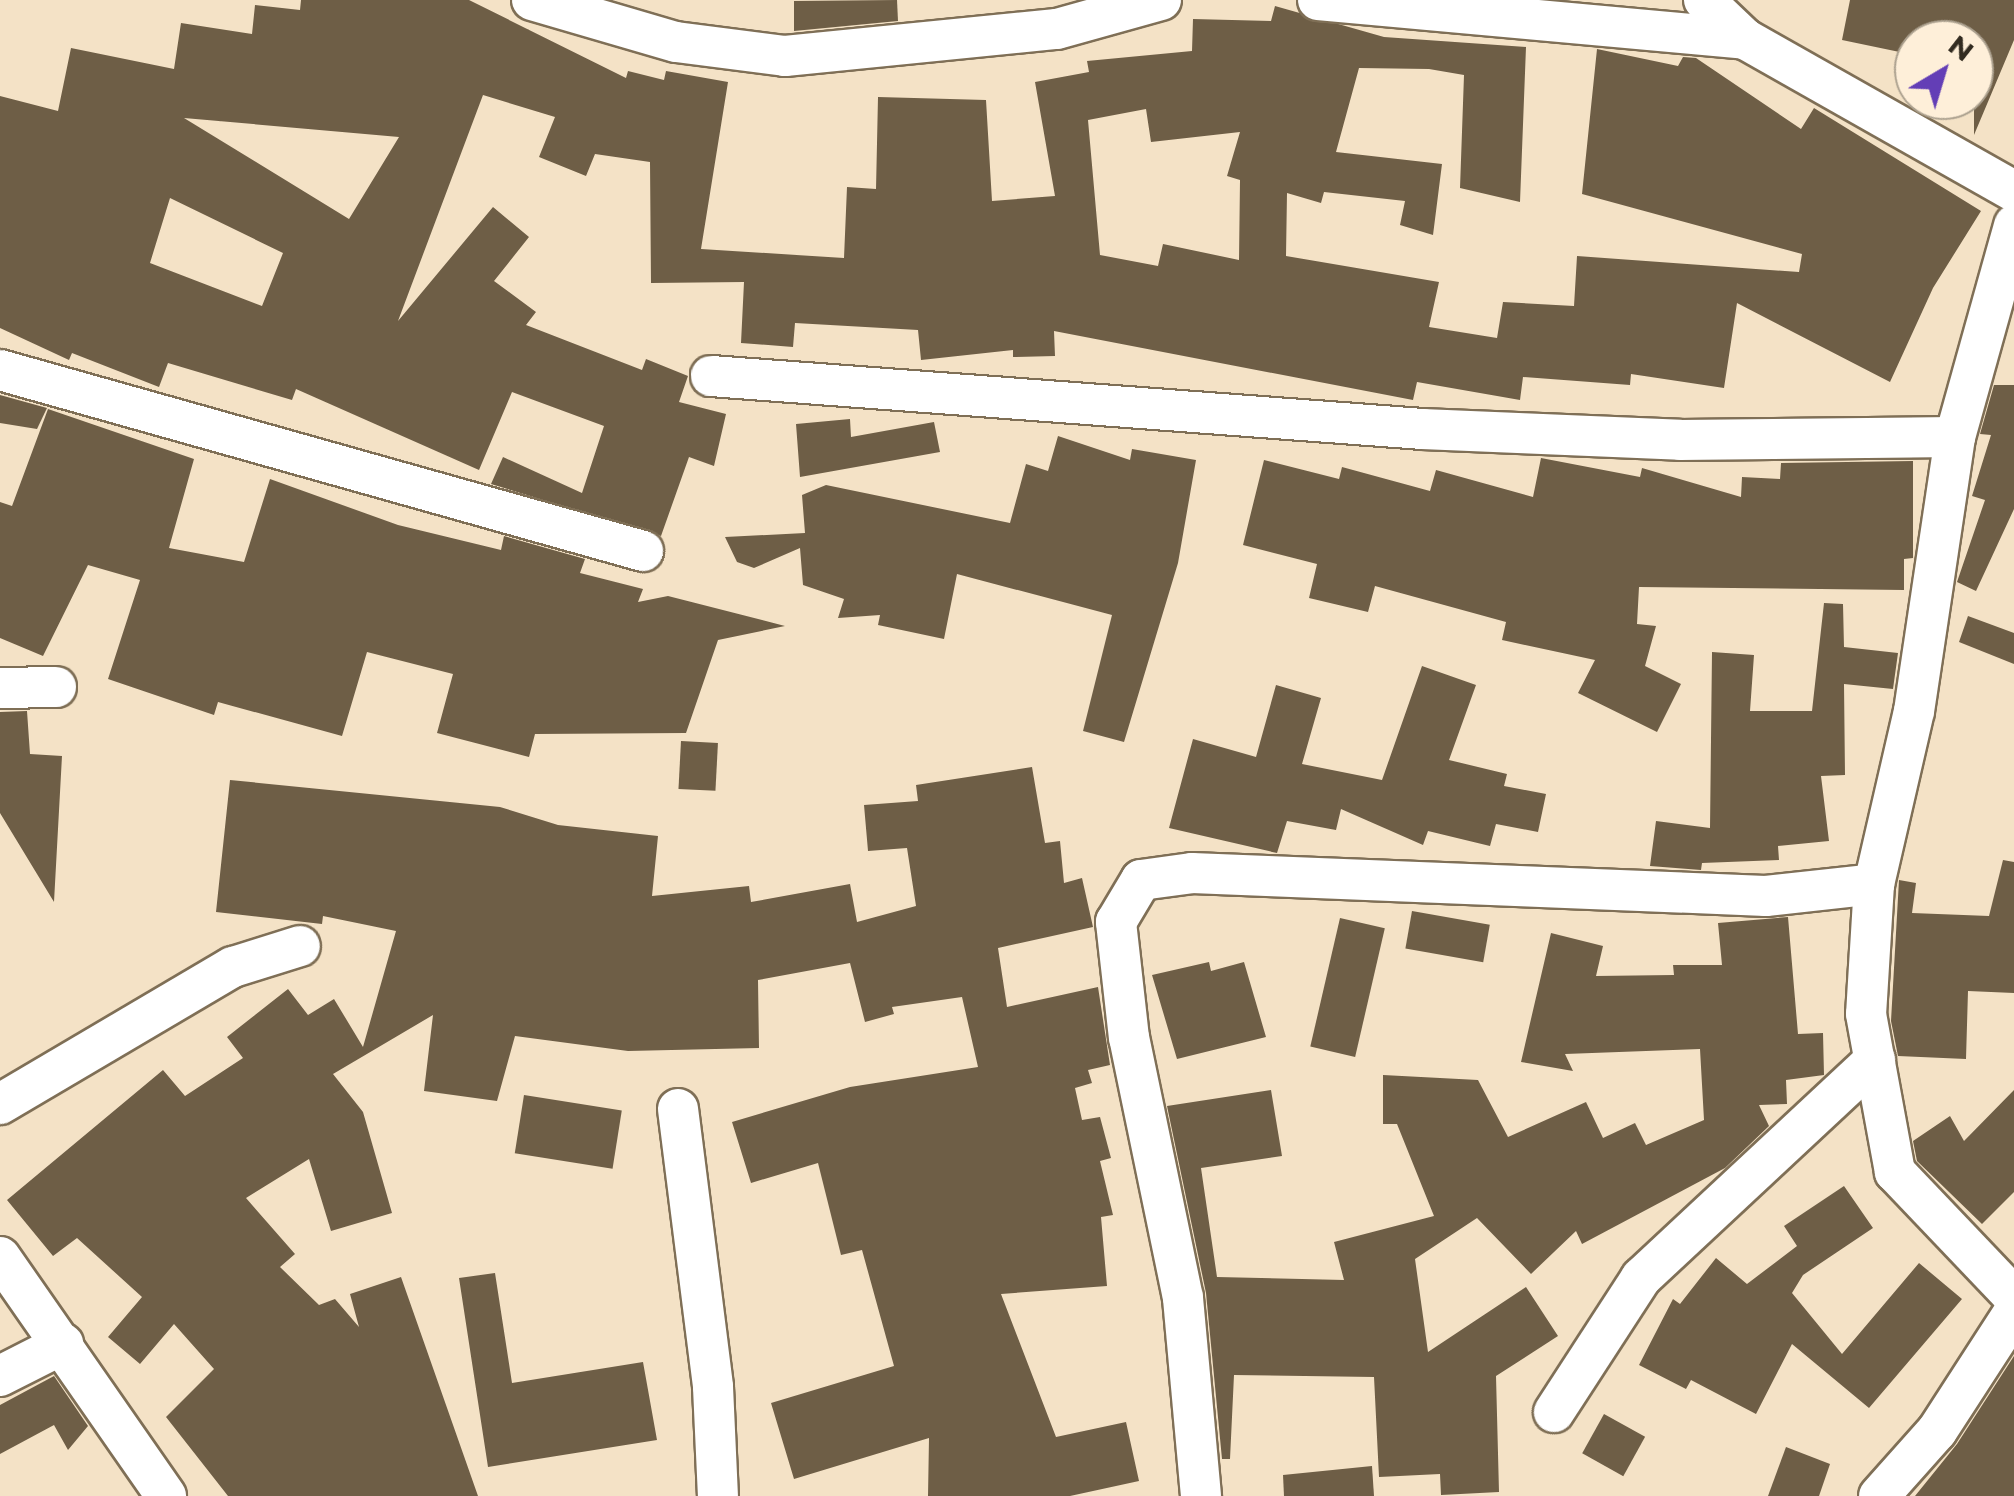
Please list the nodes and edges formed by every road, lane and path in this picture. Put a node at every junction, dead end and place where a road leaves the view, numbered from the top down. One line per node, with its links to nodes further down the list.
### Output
1 (532, 0): 2 (street)
2 (1161, 0)
3 (1318, 0): 5 (street)
4 (1704, 0): 5 (street)
5 (1745, 39): 6 (street)
6 (2014, 191)
7 (2014, 226): 10 (street)
8 (0, 370): 11 (street)
9 (711, 376): 10 (street)
10 (1956, 437): 14 (street)
11 (643, 550)
12 (56, 686): 13 (street)
13 (0, 688)
14 (1874, 884): 16 (street); 27 (street)
15 (300, 946): 17 (street)
16 (1874, 1060): 20 (street); 24 (street)
17 (0, 1104)
18 (678, 1109): 26 (street)
19 (0, 1257): 22 (street)
20 (2014, 1296)
21 (2014, 1312): 28 (street)
22 (63, 1344): 23 (street); 25 (street)
23 (0, 1376)
24 (1554, 1412)
25 (166, 1496)
26 (718, 1496)
27 (1201, 1496)
28 (1880, 1496)

